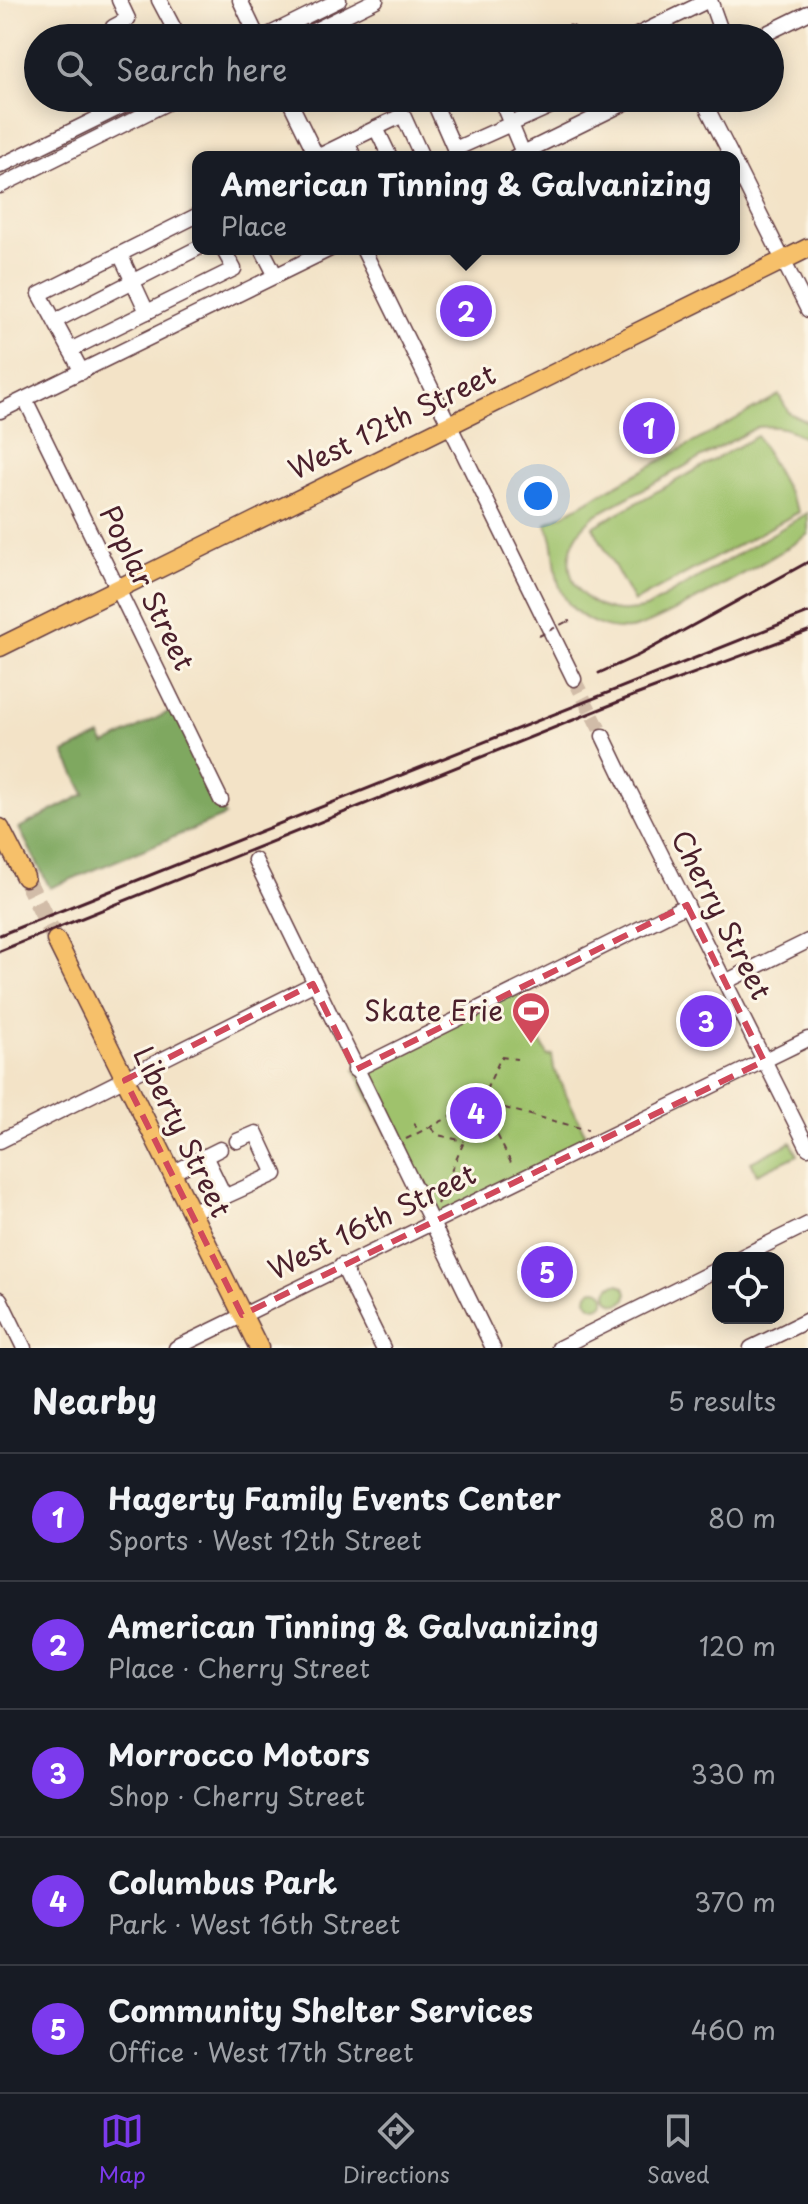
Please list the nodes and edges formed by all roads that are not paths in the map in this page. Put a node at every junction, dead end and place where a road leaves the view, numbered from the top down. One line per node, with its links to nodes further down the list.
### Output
1 (159, 0): 9 (street)
2 (240, 0): 10 (street)
3 (339, 0): 11 (street)
4 (376, 0): 12 (street)
5 (710, 0): 13 (street); 14 (street)
6 (128, 7): 8 (street)
7 (808, 13): 15 (street)
8 (119, 24)
9 (172, 24)
10 (253, 24)
11 (289, 24)
12 (327, 24)
13 (668, 24)
14 (718, 24)
15 (784, 25)
16 (110, 112): 24 (street)
17 (149, 112): 27 (street)
18 (295, 112): 29 (street)
19 (438, 112): 34 (street)
20 (506, 112): 25 (street)
21 (538, 112): 25 (street)
22 (709, 112): 38 (street)
23 (604, 113): 37 (street)
24 (94, 120): 27 (street); 39 (street)
25 (511, 124): 35 (street); 36 (street)
26 (376, 128): 28 (street); 32 (street); 33 (street)
27 (101, 136): 41 (street)
28 (347, 142): 30 (street); 31 (street)
29 (314, 151)
30 (329, 151)
31 (351, 151)
32 (387, 151)
33 (419, 151)
34 (456, 151)
35 (461, 151)
36 (518, 151)
37 (527, 151)
38 (729, 151)
39 (0, 166)
40 (740, 173): 50 (street)
41 (0, 186)
42 (192, 218): 45 (street)
43 (808, 248): 50 (main road, West 12th Street)
44 (192, 251): 52 (street)
45 (120, 254): 52 (street); 55 (street)
46 (226, 255): 54 (street)
47 (266, 255): 51 (street)
48 (318, 255): 51 (street)
49 (366, 255): 60 (street)
50 (783, 260): 53 (street); 60 (main road, West 12th Street)
51 (276, 276): 57 (street)
52 (133, 281): 54 (street); 55 (street)
53 (808, 310)
54 (147, 312): 56 (street)
55 (55, 321): 56 (street)
56 (70, 350): 57 (street)
57 (82, 372): 58 (street)
58 (25, 399): 59 (street); 61 (street, Poplar Street)
59 (0, 411)
60 (450, 425): 61 (main road, West 12th Street); 63 (street)
61 (119, 589): 62 (main road, West 12th Street); 65 (street, Poplar Street)
62 (0, 647)
63 (574, 679)
64 (603, 736): 69 (street, Cherry Street)
65 (221, 800)
66 (0, 828): 68 (main road)
67 (255, 860): 73 (street)
68 (25, 877)
69 (687, 905): 72 (street, Cherry Street); 76 (street)
70 (56, 940): 77 (main road, Liberty Street)
71 (808, 941): 72 (street)
72 (725, 982): 75 (street, Cherry Street)
73 (313, 984): 76 (street); 77 (street)
74 (808, 1039): 75 (street, West 16th Street)
75 (764, 1061): 78 (street, Cherry Street); 86 (street, West 16th Street)
76 (355, 1070): 86 (street)
77 (125, 1080): 79 (street); 83 (main road, Liberty Street)
78 (806, 1138)
79 (0, 1141)
80 (237, 1141): 84 (street)
81 (220, 1149): 82 (street)
82 (205, 1156): 83 (street); 84 (street)
83 (172, 1173): 85 (main road, Liberty Street)
84 (225, 1197): 85 (street)
85 (191, 1212): 92 (main road, Liberty Street)
86 (431, 1221): 89 (street, West 16th Street); 98 (street)
87 (808, 1224): 88 (street)
88 (751, 1252)
89 (342, 1265): 92 (street, West 16th Street); 97 (street)
90 (712, 1272): 99 (street)
91 (0, 1299): 94 (street)
92 (242, 1315): 95 (street, West 16th Street); 96 (main road, Liberty Street)
93 (808, 1320): 100 (street)
94 (24, 1348)
95 (176, 1348)
96 (259, 1348)
97 (383, 1348)
98 (493, 1348)
99 (559, 1348)
100 (751, 1348)

